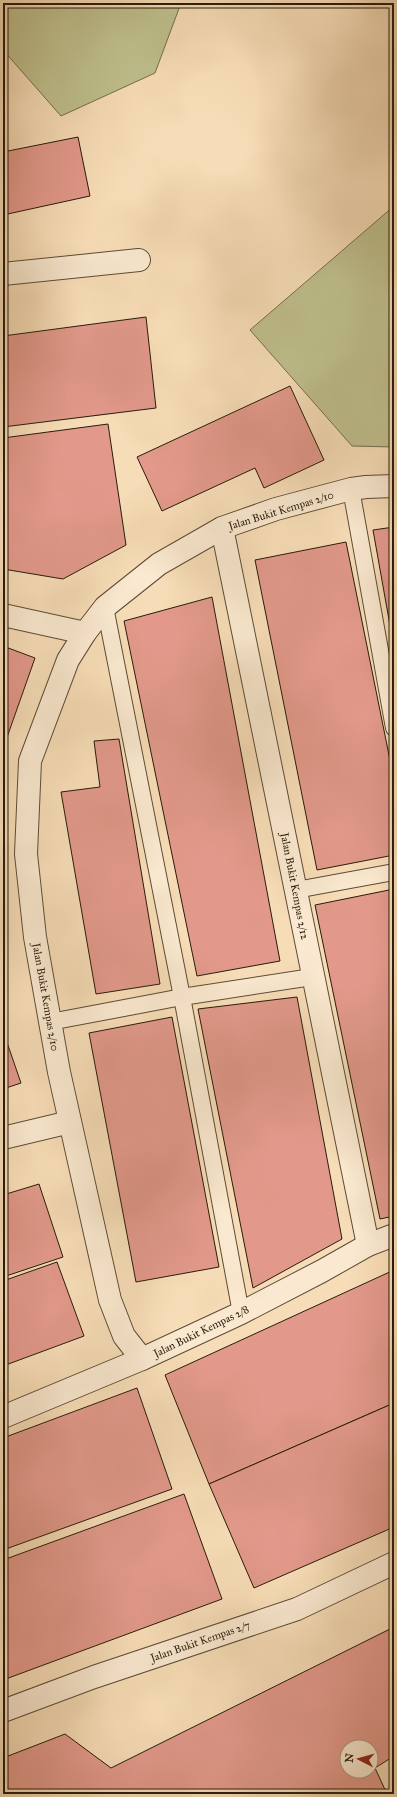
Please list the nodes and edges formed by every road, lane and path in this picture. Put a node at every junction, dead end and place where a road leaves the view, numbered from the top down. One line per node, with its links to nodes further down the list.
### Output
1 (139, 260): 2 (street)
2 (3, 274)
3 (394, 486): 4 (street, Jalan Bukit Kempas 2/10)
4 (352, 489): 5 (street, Jalan Bukit Kempas 2/10); 9 (lane)
5 (222, 528): 6 (street, Jalan Bukit Kempas 2/10); 11 (street, Jalan Bukit Kempas 2/12)
6 (105, 607): 8 (street, Jalan Bukit Kempas 2/10); 13 (lane)
7 (3, 615): 8 (street)
8 (86, 633): 14 (street, Jalan Bukit Kempas 2/10)
9 (394, 728)
10 (394, 872): 11 (lane)
11 (296, 890): 12 (street, Jalan Bukit Kempas 2/12)
12 (312, 977): 13 (lane); 18 (street, Jalan Bukit Kempas 2/12)
13 (182, 997): 14 (lane); 19 (lane)
14 (50, 1022): 15 (street, Jalan Bukit Kempas 2/10)
15 (70, 1122): 16 (street); 20 (street, Jalan Bukit Kempas 2/10)
16 (3, 1138)
17 (394, 1235): 18 (street, Jalan Bukit Kempas 2/8)
18 (368, 1245): 19 (street, Jalan Bukit Kempas 2/8)
19 (241, 1313): 20 (street, Jalan Bukit Kempas 2/8)
20 (142, 1360): 21 (street, Jalan Bukit Kempas 2/8)
21 (3, 1417)
22 (394, 1563): 23 (street, Jalan Bukit Kempas 2/7)
23 (3, 1711)

